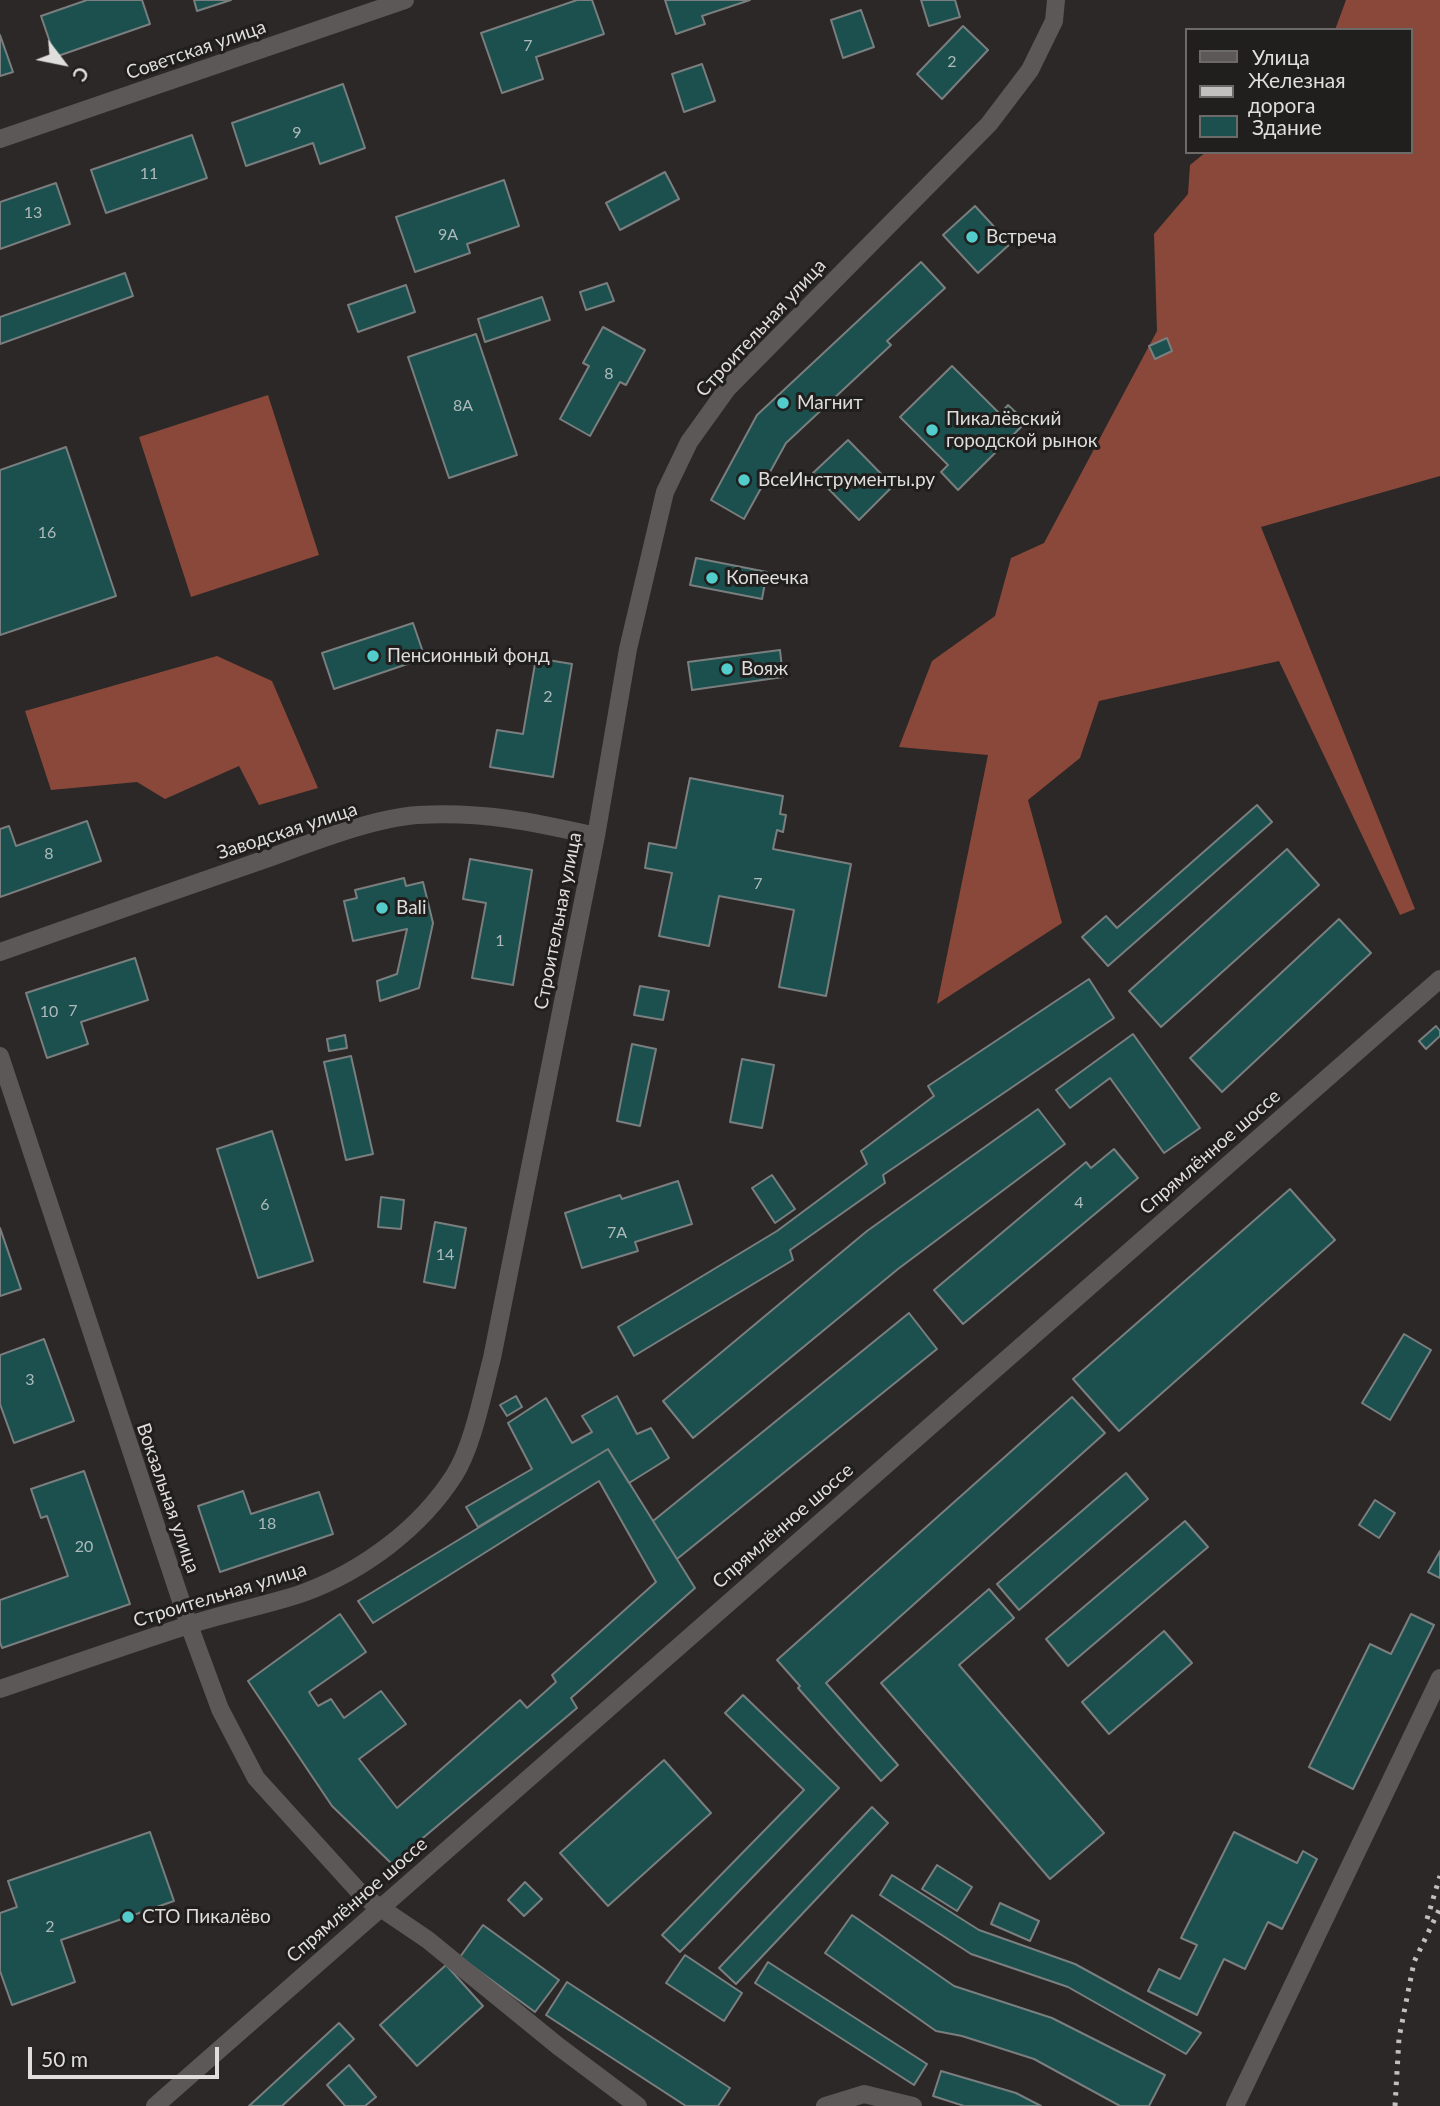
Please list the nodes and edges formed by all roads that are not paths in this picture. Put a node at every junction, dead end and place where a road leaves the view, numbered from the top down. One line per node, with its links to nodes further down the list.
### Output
1 (405, 0): 3 (street, Советская улица)
2 (1056, 0): 5 (street, Строительная улица)
3 (386, 3): 4 (street, Советская улица)
4 (0, 139)
5 (596, 836): 6 (street, Заводская улица); 9 (street, Строительная улица)
6 (0, 951)
7 (1440, 979): 12 (street, Спрямлённое шоссе)
8 (0, 1056): 9 (street, Вокзальная улица)
9 (189, 1625): 11 (street, Строительная улица); 12 (street, Вокзальная улица)
10 (1440, 1678): 17 (street)
11 (0, 1689)
12 (379, 1908): 13 (street, Спрямлённое шоссе); 14 (street, Вокзальная улица)
13 (155, 2106)
14 (638, 2106)
15 (825, 2106): 16 (street)
16 (913, 2106)
17 (1235, 2106)

